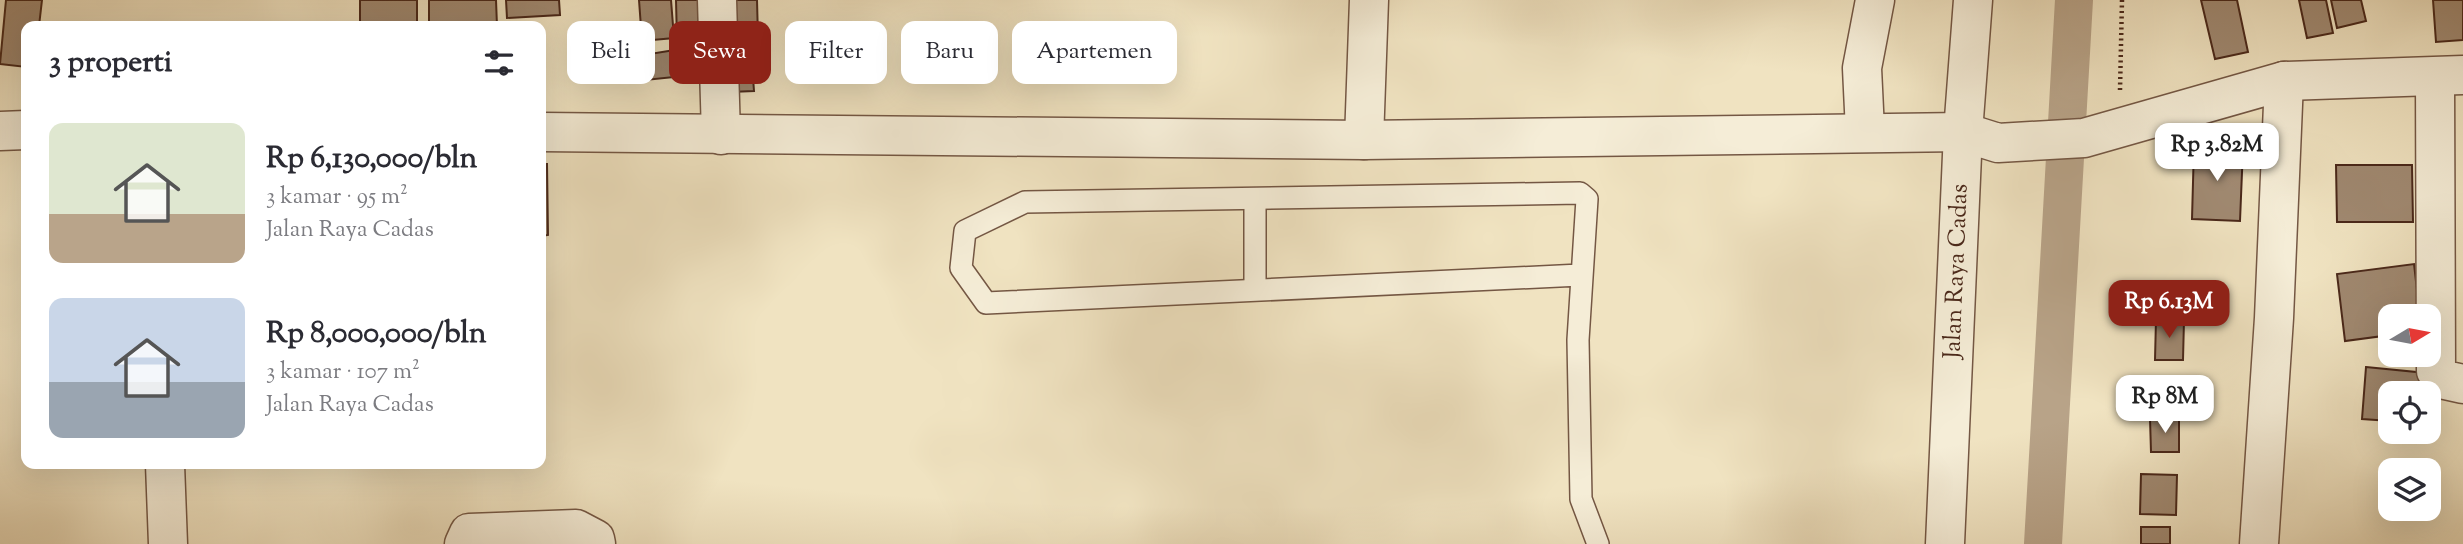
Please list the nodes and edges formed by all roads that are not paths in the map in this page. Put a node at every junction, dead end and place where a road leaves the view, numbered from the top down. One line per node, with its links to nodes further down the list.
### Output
1 (717, 0): 11 (street)
2 (1369, 0): 13 (street)
3 (1875, 0): 9 (street)
4 (1973, 0): 12 (street, Jalan Raya Cadas)
5 (2449, 76): 6 (street); 17 (street)
6 (2284, 81): 12 (street); 24 (street)
7 (21, 130): 8 (street)
8 (0, 131)
9 (1866, 131): 12 (street); 13 (street)
10 (546, 132): 11 (street)
11 (721, 135): 13 (street)
12 (1980, 138): 23 (street, Jalan Raya Cadas)
13 (1364, 140)
14 (1255, 200): 15 (lane); 16 (lane); 16 (lane)
15 (1580, 275): 16 (lane); 22 (lane)
16 (1255, 289)
17 (2463, 384)
18 (166, 469): 19 (street)
19 (167, 544)
20 (464, 544): 21 (street)
21 (596, 544)
22 (1598, 544)
23 (1945, 544)
24 (2259, 544)

